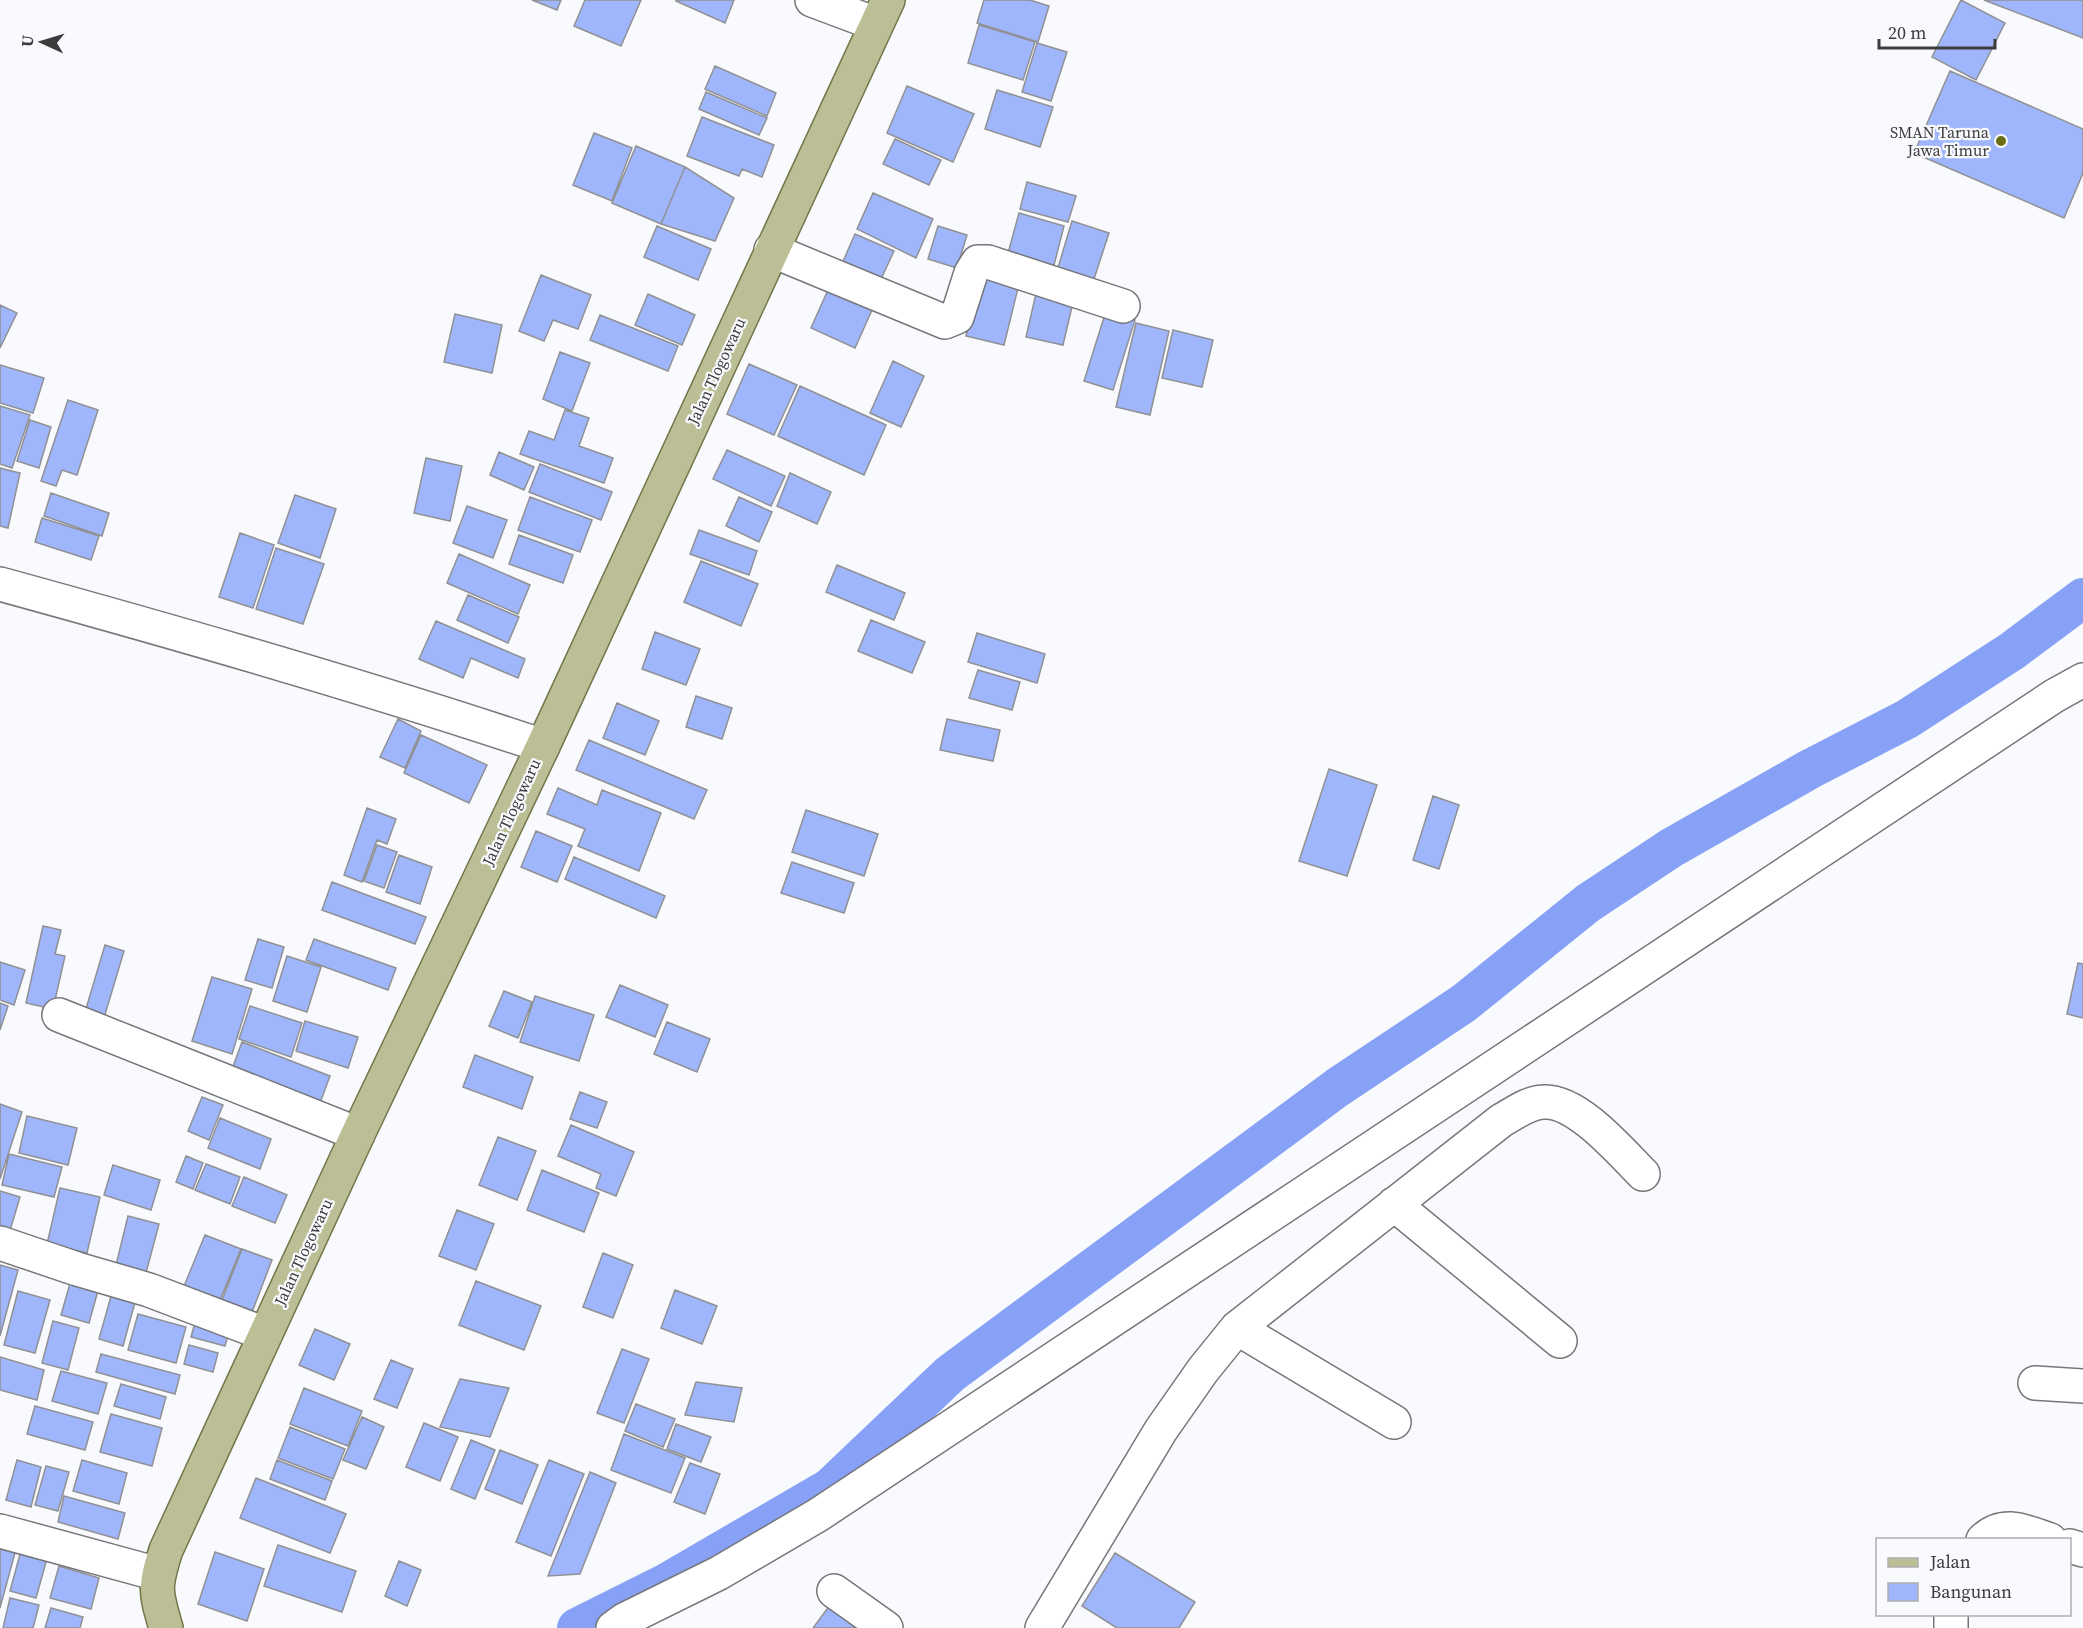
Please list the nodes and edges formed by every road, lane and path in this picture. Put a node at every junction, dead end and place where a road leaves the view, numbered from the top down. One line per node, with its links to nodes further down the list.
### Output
1 (812, 0): 2 (street)
2 (882, 12): 3 (main road, Jalan Tlogowaru)
3 (771, 250): 4 (street); 7 (main road, Jalan Tlogowaru)
4 (1124, 306)
5 (0, 584): 7 (street)
6 (2083, 680): 25 (street)
7 (543, 746): 9 (main road, Jalan Tlogowaru)
8 (59, 1016): 9 (street)
9 (358, 1134): 14 (main road, Jalan Tlogowaru)
10 (1643, 1174): 11 (street)
11 (1394, 1204): 13 (street); 15 (street)
12 (0, 1243): 14 (street)
13 (1237, 1328): 18 (street); 27 (street)
14 (266, 1334): 22 (main road, Jalan Tlogowaru)
15 (1560, 1341)
16 (2035, 1383): 17 (street)
17 (2083, 1386)
18 (1394, 1422)
19 (0, 1531): 22 (street)
20 (1984, 1538): 21 (street)
21 (2046, 1538)
22 (158, 1574): 24 (main road, Jalan Tlogowaru)
23 (834, 1591): 26 (street)
24 (166, 1628)
25 (613, 1628)
26 (886, 1628)
27 (1041, 1628)

